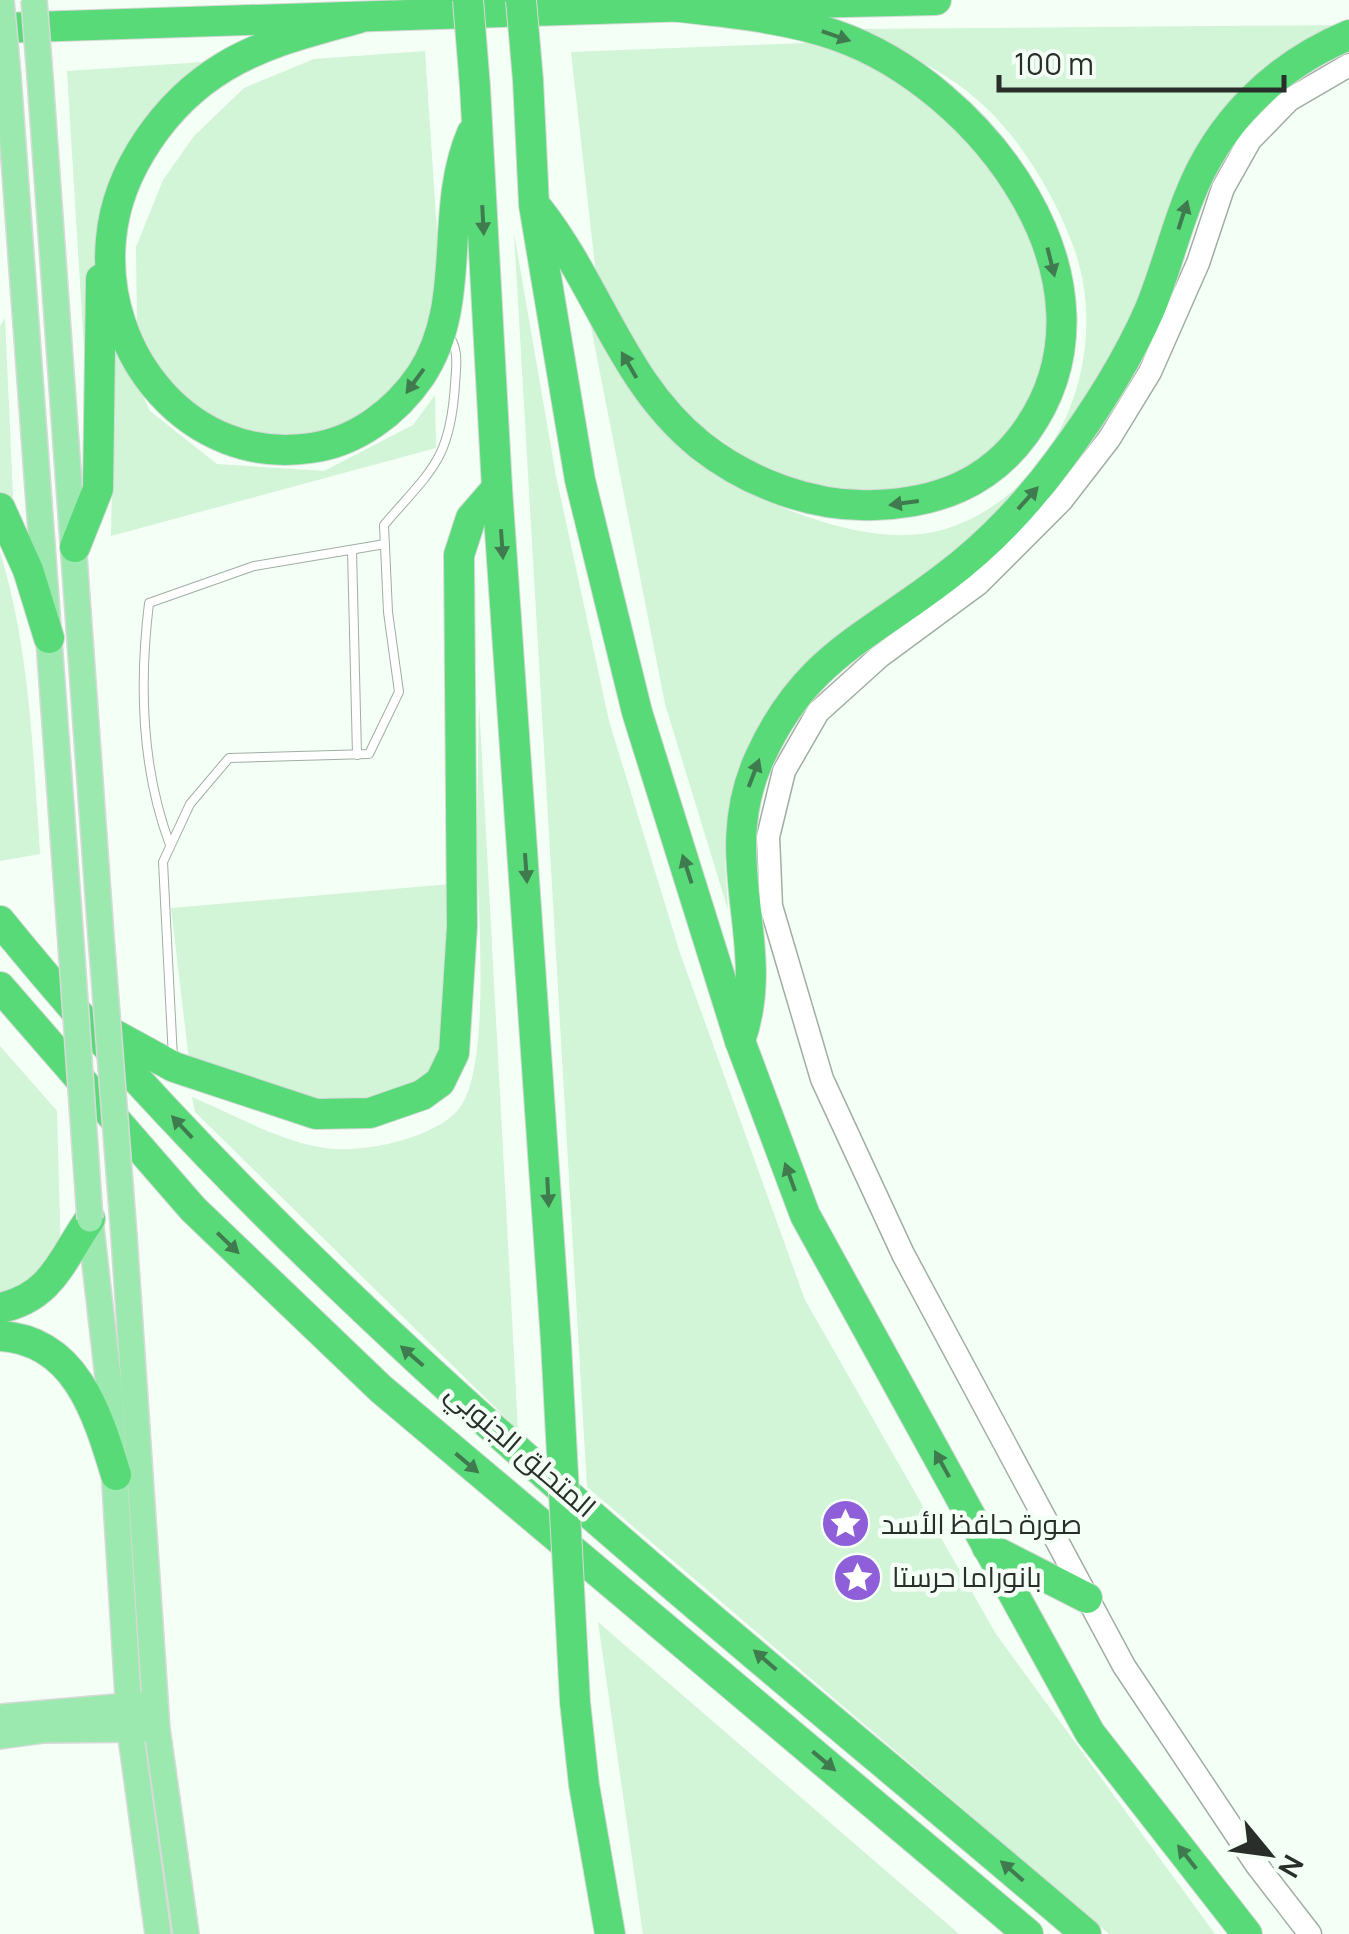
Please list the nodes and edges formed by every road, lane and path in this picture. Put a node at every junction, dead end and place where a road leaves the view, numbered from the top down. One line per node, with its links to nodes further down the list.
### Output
1 (1, 0): 20 (main road, bridge)
2 (34, 0): 18 (main road, bridge)
3 (468, 0): 11 (highway, bridge)
4 (521, 0): 12 (highway, bridge)
5 (936, 0): 6 (highway)
6 (672, 6): 7 (highway); 12 (highway, one-way to 12)
7 (359, 18): 8 (highway); 13 (highway)
8 (0, 28)
9 (1349, 36): 27 (highway, one-way to 9)
10 (1349, 65): 35 (street)
11 (477, 121): 14 (highway); 15 (highway, one-way to 15)
12 (534, 204): 27 (highway, one-way to 12)
13 (110, 239): 14 (highway, one-way to 13); 18 (highway)
14 (444, 328): 17 (lane)
15 (498, 488): 28 (highway); 44 (highway, one-way to 44, bridge)
16 (0, 508): 20 (highway); 21 (highway)
17 (384, 544): 19 (lane); 22 (lane)
18 (75, 546): 32 (main road, bridge)
19 (352, 550): 22 (lane); 23 (lane)
20 (43, 551): 21 (main road)
21 (49, 638): 29 (main road, bridge)
22 (356, 754): 23 (lane)
23 (170, 847): 28 (lane)
24 (0, 921): 26 (highway, المتحلق الجنوبي)
25 (0, 988): 45 (highway, المتحلق الجنوبي, one-way to 45)
26 (66, 1002): 28 (highway); 46 (highway, المتحلق الجنوبي, one-way to 26)
27 (740, 1041): 34 (highway, one-way to 27)
28 (174, 1067)
29 (90, 1219): 30 (highway); 32 (main road)
30 (0, 1308)
31 (0, 1336): 33 (highway)
32 (122, 1386): 33 (main road); 38 (main road)
33 (116, 1474): 37 (main road)
34 (987, 1547): 35 (highway); 47 (highway, one-way to 34)
35 (1087, 1598): 48 (street)
36 (0, 1716): 37 (main road)
37 (129, 1717): 38 (main road); 39 (main road); 41 (main road)
38 (156, 1717): 40 (main road)
39 (0, 1736)
40 (178, 1892): 41 (main road); 43 (main road)
41 (152, 1898): 42 (main road)
42 (158, 1934)
43 (186, 1934)
44 (610, 1934)
45 (1028, 1934)
46 (1086, 1934)
47 (1248, 1934)
48 (1310, 1934)

